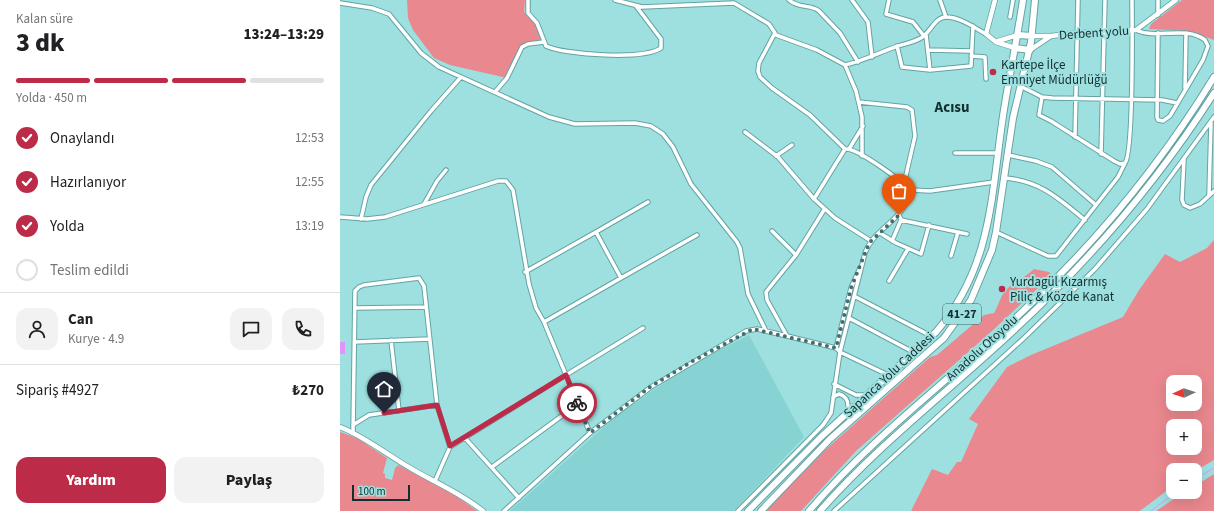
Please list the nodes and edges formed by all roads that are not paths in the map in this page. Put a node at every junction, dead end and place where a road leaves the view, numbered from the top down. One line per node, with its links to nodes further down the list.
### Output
1 (528, 0): 35 (street)
2 (615, 0): 19 (street)
3 (635, 0): 19 (street)
4 (789, 0): 44 (street)
5 (852, 0): 43 (street)
6 (889, 0): 32 (street)
7 (940, 0): 21 (street)
8 (995, 0): 28 (street)
9 (1013, 0): 22 (street)
10 (1023, 0): 31 (highway, Sapanca Yolu Caddesi)
11 (1035, 0): 33 (highway, Sapanca Yolu Caddesi / 41-27)
12 (1078, 0): 26 (street)
13 (1105, 0): 25 (street)
14 (1132, 0): 24 (street)
15 (1158, 0): 20 (street)
16 (1176, 0): 20 (street, Derbent yolu)
17 (728, 1): 19 (street); 30 (street)
18 (340, 3): 47 (street)
19 (637, 6): 35 (street)
20 (1158, 15): 24 (street, Derbent yolu)
21 (946, 17): 23 (street); 32 (street)
22 (1010, 17)
23 (972, 26): 28 (street); 40 (street)
24 (1134, 30): 25 (street, Derbent yolu); 27 (street); 57 (street)
25 (1104, 32): 26 (street, Derbent yolu); 56 (street)
26 (1077, 33): 34 (street, Derbent yolu); 55 (street)
27 (1158, 33): 29 (street); 58 (street)
28 (986, 34): 36 (street)
29 (1186, 34): 51 (street); 51 (street)
30 (776, 35): 45 (street); 67 (street)
31 (1018, 35): 33 (highway); 36 (street); 38 (highway, Sapanca Yolu Caddesi)
32 (925, 36): 37 (street); 39 (street)
33 (1032, 36): 34 (street, Derbent yolu); 41 (highway, Sapanca Yolu Caddesi / 41-27)
34 (1051, 36): 41 (street)
35 (544, 42): 52 (street)
36 (996, 42): 38 (street)
37 (897, 46): 43 (street); 46 (street)
38 (1015, 48): 41 (highway); 69 (highway, Sapanca Yolu Caddesi)
39 (928, 50): 40 (street); 46 (street)
40 (971, 50): 42 (street)
41 (1030, 50): 50 (highway, Sapanca Yolu Caddesi / 41-27)
42 (971, 56): 46 (street); 49 (street)
43 (872, 57): 44 (street)
44 (858, 62): 45 (street)
45 (845, 65): 59 (street)
46 (930, 70)
47 (461, 77): 52 (street); 90 (street)
48 (1214, 77): 148 (highway, Anadolu Otoyolu)
49 (986, 79)
50 (1020, 86): 54 (street); 71 (highway, Sapanca Yolu Caddesi / 41-27)
51 (1185, 90): 60 (street)
52 (495, 92): 116 (street)
53 (1214, 93): 149 (highway, Anadolu Otoyolu)
54 (1042, 97): 55 (street); 65 (street)
55 (1076, 98): 56 (street); 65 (street)
56 (1103, 99): 57 (street); 70 (street)
57 (1130, 100): 58 (street); 75 (street)
58 (1157, 100): 60 (street); 60 (street)
59 (859, 102): 63 (street); 79 (street)
60 (1177, 104)
61 (1214, 118): 62 (street)
62 (1211, 122): 74 (street); 82 (street)
63 (863, 125): 67 (street); 73 (street)
64 (745, 132): 72 (street)
65 (1075, 137): 70 (street)
66 (792, 145): 72 (street)
67 (847, 149): 73 (street); 83 (street)
68 (955, 153): 69 (street)
69 (998, 153): 78 (highway, Sapanca Yolu Caddesi)
70 (1101, 154): 75 (street)
71 (1008, 155): 77 (highway, Sapanca Yolu Caddesi / 41-27); 86 (street)
72 (776, 156): 83 (street)
73 (862, 156): 79 (street)
74 (1184, 158): 82 (street); 150 (street)
75 (1125, 163): 86 (street)
76 (446, 170): 85 (street)
77 (1005, 178): 92 (street); 97 (highway, Sapanca Yolu Caddesi / 41-27)
78 (994, 182): 80 (street); 118 (highway, Sapanca Yolu Caddesi)
79 (904, 184): 80 (street)
80 (911, 190): 88 (street)
81 (1214, 191): 82 (street)
82 (1209, 195)
83 (814, 199): 87 (street)
84 (648, 202): 95 (street)
85 (424, 205): 90 (street); 107 (street)
86 (1096, 205): 92 (street)
87 (824, 210): 101 (street); 104 (street)
88 (899, 215): 91 (street); 98 (street)
89 (340, 217): 90 (street)
90 (361, 219)
91 (901, 220): 93 (street); 102 (street)
92 (1085, 220): 97 (street)
93 (929, 225): 96 (street); 103 (street)
94 (772, 231): 104 (street)
95 (596, 232): 107 (street); 108 (street)
96 (958, 232): 99 (street); 105 (street)
97 (996, 232): 147 (highway, Sapanca Yolu Caddesi / 41-27)
98 (880, 233): 101 (street); 102 (street)
99 (967, 234)
100 (697, 235): 108 (street)
101 (871, 241): 106 (street)
102 (892, 241): 103 (street)
103 (908, 249): 109 (street)
104 (796, 255): 117 (street)
105 (951, 256)
106 (860, 268): 110 (street); 122 (street)
107 (525, 272): 114 (street)
108 (621, 278): 114 (street)
109 (889, 280)
110 (854, 296): 113 (street); 118 (street)
111 (426, 307): 112 (street); 112 (street); 119 (street)
112 (355, 308): 121 (street)
113 (849, 318): 123 (street); 124 (street)
114 (544, 322): 125 (street)
115 (642, 328): 125 (street)
116 (766, 331): 117 (street); 137 (street)
117 (788, 336): 122 (street)
118 (931, 336): 124 (highway, Sapanca Yolu Caddesi)
119 (430, 339): 120 (street); 131 (street)
120 (391, 340): 121 (street); 132 (street)
121 (355, 342): 134 (street)
122 (836, 348): 123 (street)
123 (840, 352): 126 (street); 127 (street)
124 (914, 352): 126 (highway, Sapanca Yolu Caddesi)
125 (566, 375): 130 (street); 138 (street)
126 (888, 375): 128 (highway, Sapanca Yolu Caddesi)
127 (834, 384): 128 (street); 129 (street)
128 (868, 394): 133 (highway, Sapanca Yolu Caddesi)
129 (833, 397): 133 (street); 145 (street)
130 (578, 404): 137 (street); 140 (street)
131 (437, 405): 132 (street); 139 (street)
132 (399, 411): 134 (street)
133 (846, 415): 146 (highway, Sapanca Yolu Caddesi)
134 (353, 425): 136 (street)
135 (340, 427): 136 (street)
136 (353, 432): 141 (street)
137 (590, 433): 142 (street)
138 (465, 438): 139 (street); 140 (street)
139 (450, 446): 141 (street)
140 (492, 468): 142 (street)
141 (435, 481): 143 (street)
142 (519, 498): 144 (street)
143 (483, 511)
144 (504, 511)
145 (738, 511)
146 (748, 511)
147 (761, 511)
148 (809, 511)
149 (820, 511)
150 (834, 511)

